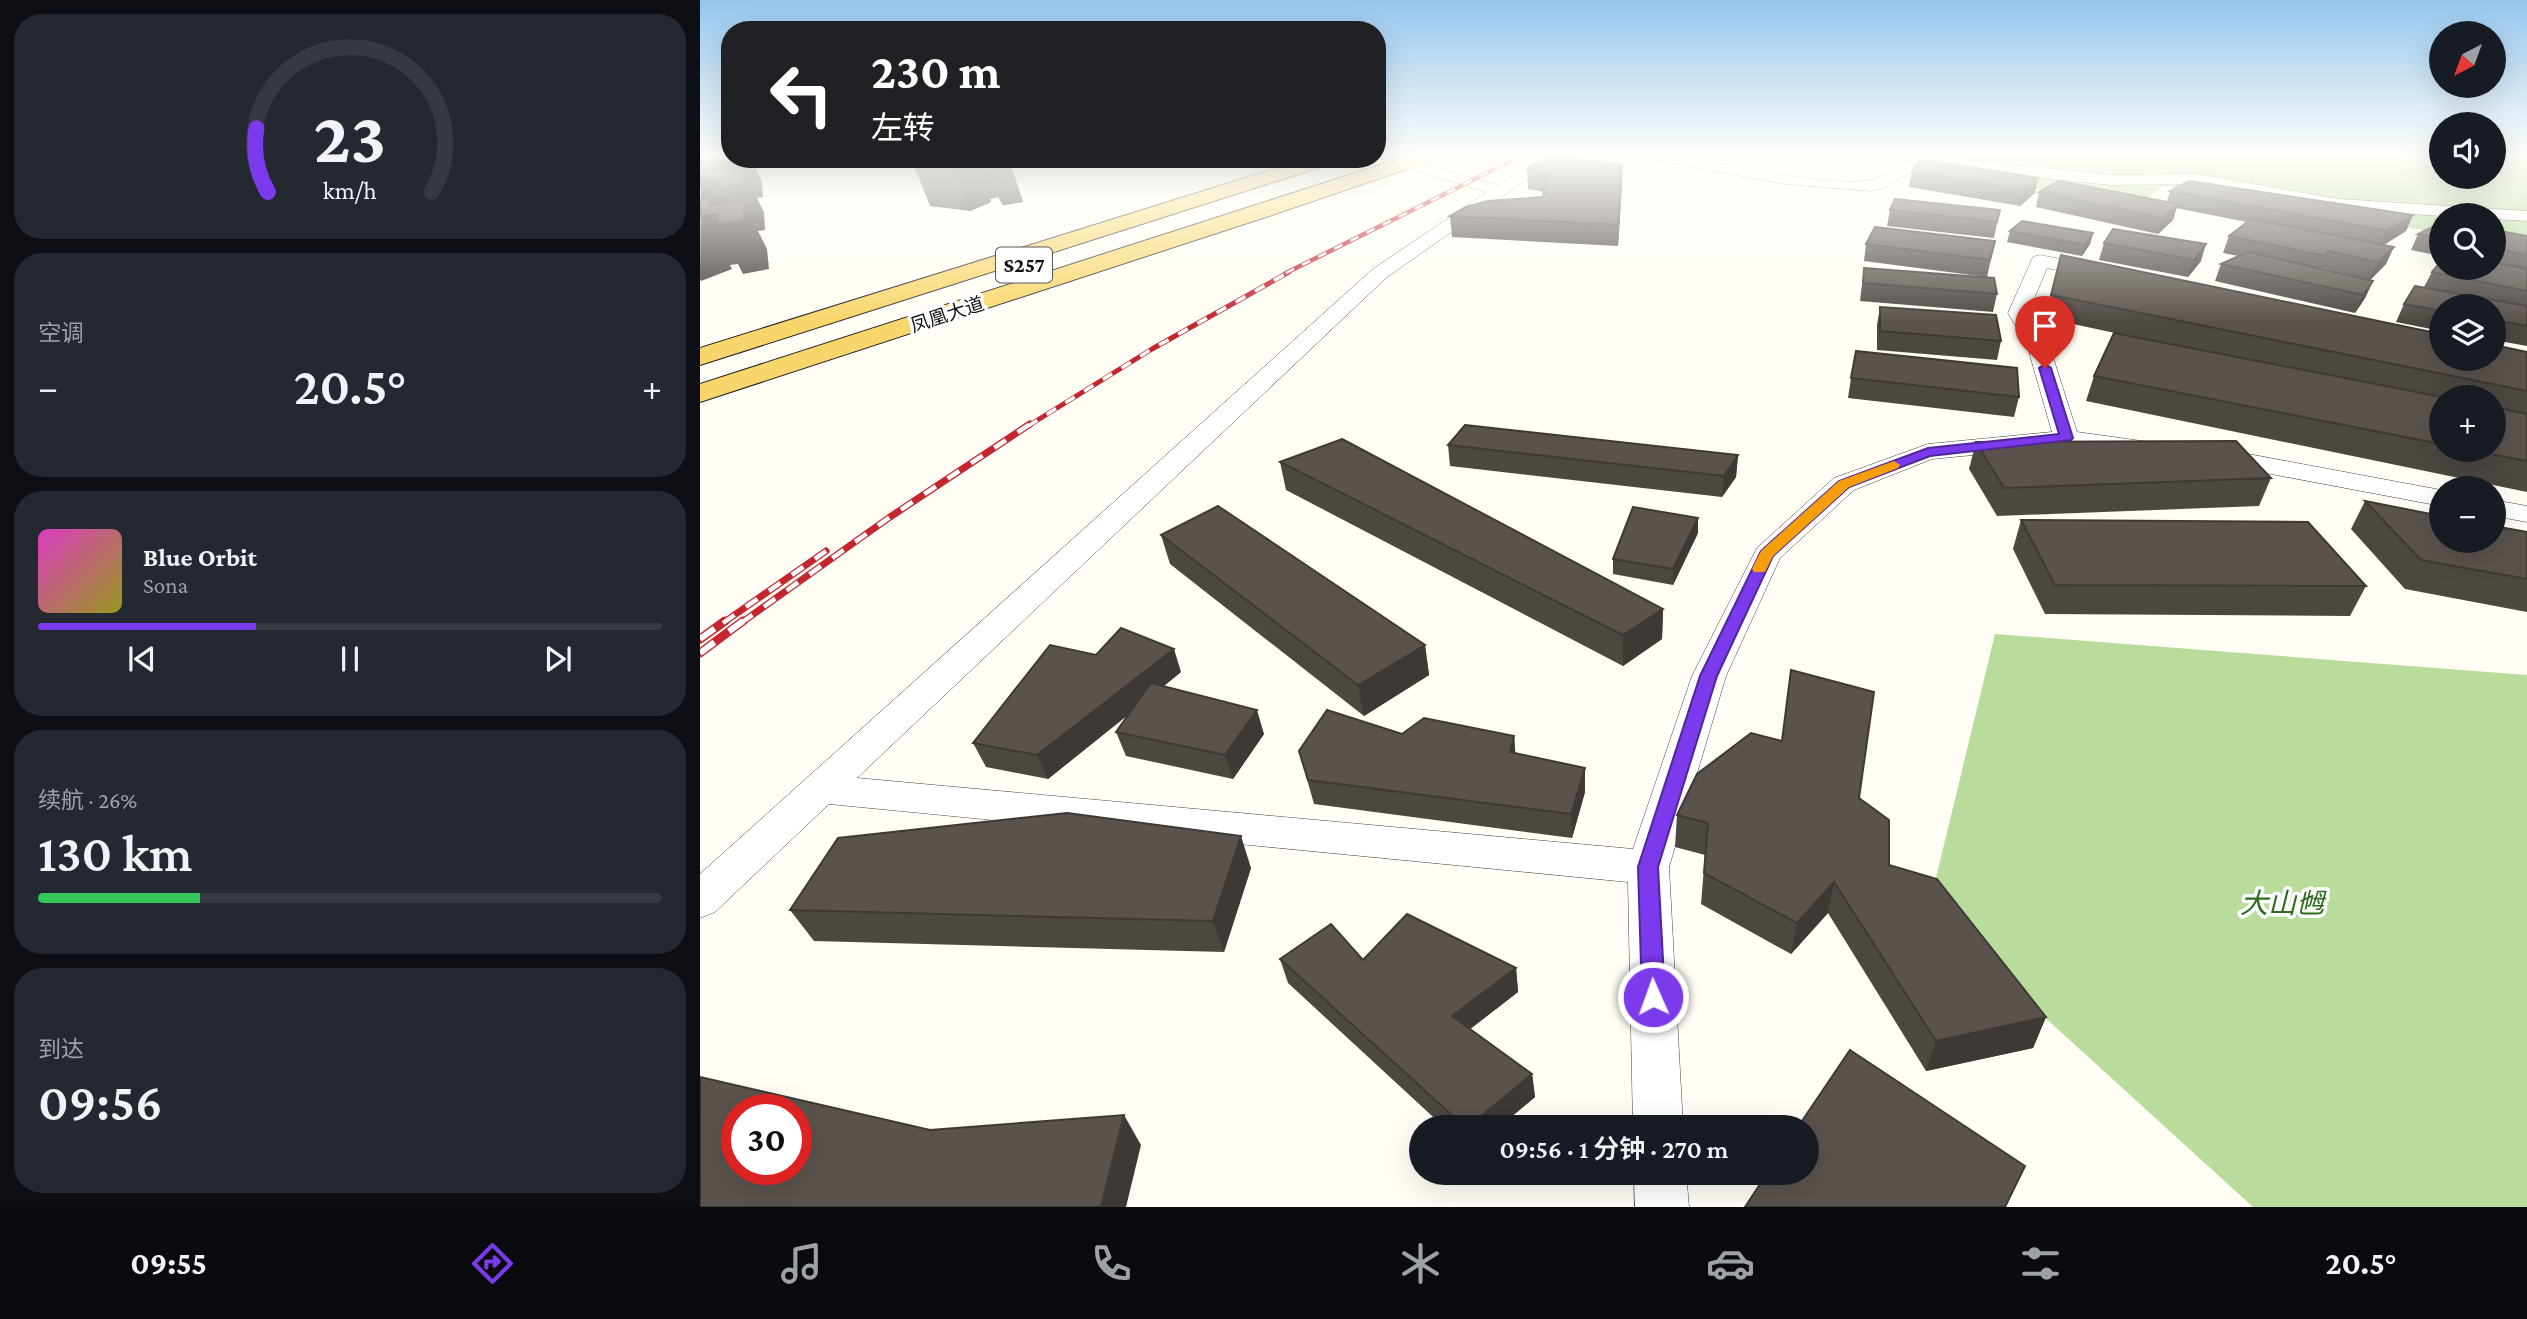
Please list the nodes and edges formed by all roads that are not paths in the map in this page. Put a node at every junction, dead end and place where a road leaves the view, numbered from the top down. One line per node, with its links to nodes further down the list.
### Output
1 (1164, 210): 12 (main road, 凤凰大道 / S257)
2 (1195, 210): 9 (main road, S257)
3 (1270, 210): 11 (main road, 凤凰大道 / S257)
4 (1472, 210): 21 (street)
5 (2373, 210): 8 (street)
6 (2438, 210): 7 (street)
7 (2527, 216)
8 (2429, 221)
9 (1001, 273): 13 (main road); 14 (main road, S257)
10 (2120, 276): 17 (street)
11 (897, 330): 15 (main road, 凤凰大道 / S257); 16 (main road)
12 (700, 357)
13 (700, 365)
14 (700, 377)
15 (700, 393)
16 (700, 416)
17 (2066, 438): 18 (street); 22 (street)
18 (2429, 496)
19 (2506, 510): 20 (street)
20 (2527, 514)
21 (820, 789): 22 (street); 23 (street)
22 (1648, 867): 24 (street)
23 (700, 900)
24 (1658, 1115)
25 (1661, 1185): 26 (street)
26 (1662, 1207)

